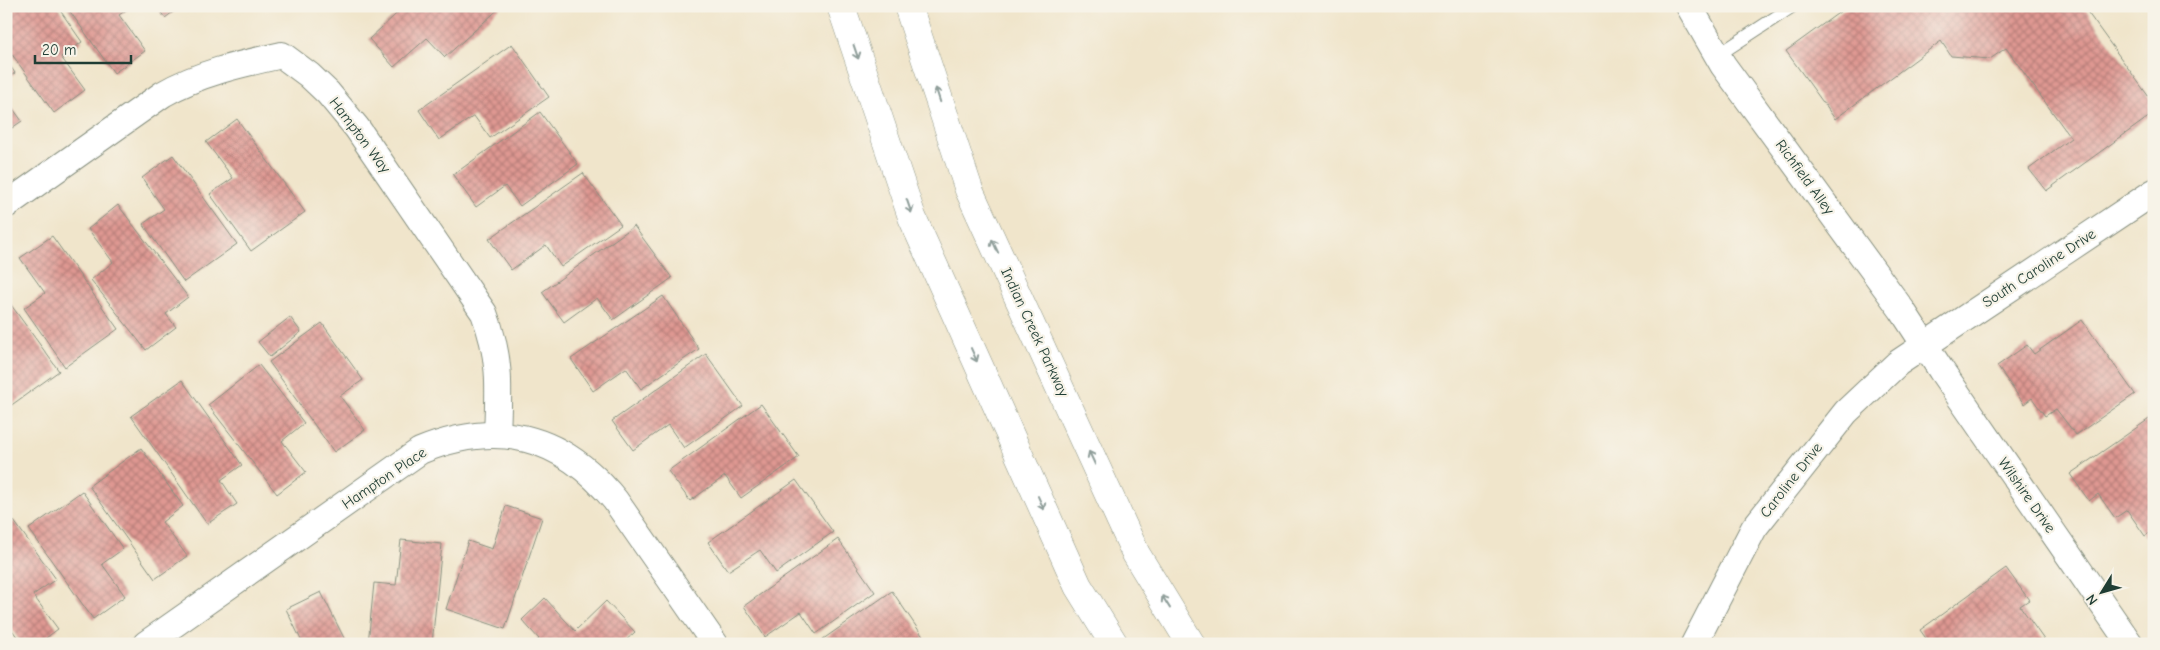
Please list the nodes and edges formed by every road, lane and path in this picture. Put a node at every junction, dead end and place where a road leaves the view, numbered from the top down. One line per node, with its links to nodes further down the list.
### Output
1 (841, 6): 12 (street, one-way to 12)
2 (908, 6): 13 (street, Indian Creek Parkway, one-way to 2)
3 (1689, 6): 5 (street, Richfield Alley)
4 (1792, 6): 5 (lane)
5 (1718, 55): 8 (street, Richfield Alley)
6 (2154, 192): 8 (street, South Caroline Drive)
7 (6, 206): 9 (street, Hampton Way)
8 (1924, 345): 14 (street, Caroline Drive); 15 (street, Wilshire Drive)
9 (497, 434): 10 (street, Hampton Place); 11 (street, Hampton Place)
10 (146, 644)
11 (715, 644)
12 (1114, 644)
13 (1192, 644)
14 (1694, 644)
15 (2130, 644)

